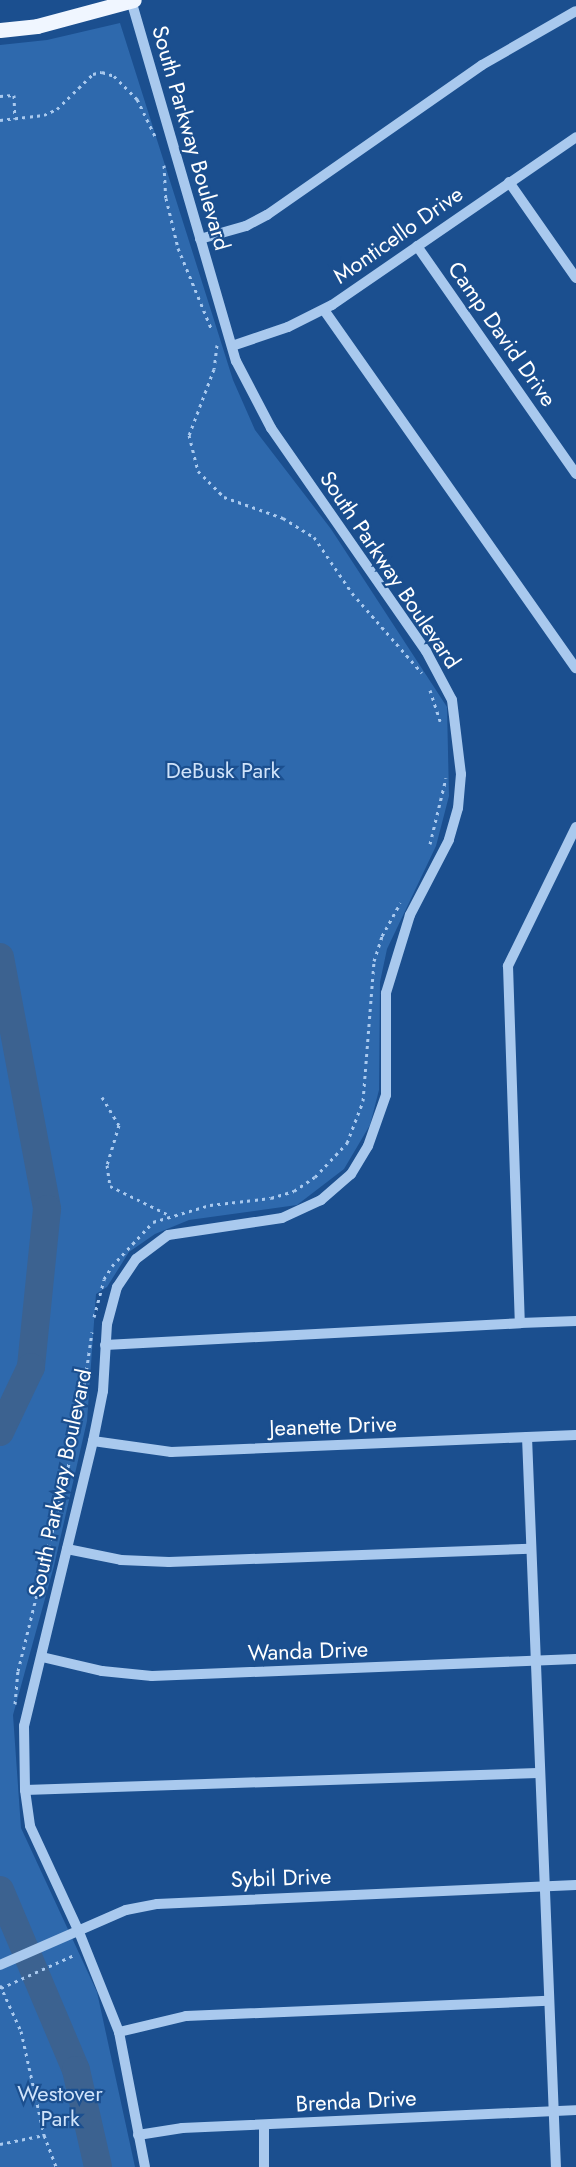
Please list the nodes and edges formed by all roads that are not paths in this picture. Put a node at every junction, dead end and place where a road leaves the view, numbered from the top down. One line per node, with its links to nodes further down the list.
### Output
1 (132, 0): 3 (main road); 6 (street, South Parkway Boulevard)
2 (576, 12): 6 (street)
3 (0, 30)
4 (576, 137): 5 (street, Monticello Drive)
5 (509, 182): 7 (street, Monticello Drive); 8 (street)
6 (200, 239): 10 (street, South Parkway Boulevard)
7 (417, 246): 9 (street, Monticello Drive); 11 (street, Camp David Drive)
8 (576, 278)
9 (324, 310): 10 (street, Monticello Drive); 12 (street)
10 (232, 346): 16 (street, South Parkway Boulevard)
11 (576, 474)
12 (576, 668)
13 (576, 827): 15 (street)
14 (576, 1321): 15 (street)
15 (520, 1323): 16 (street)
16 (105, 1345): 19 (street, South Parkway Boulevard)
17 (576, 1436): 18 (street, Jeanette Drive)
18 (527, 1437): 19 (street, Jeanette Drive); 20 (street)
19 (93, 1442): 21 (street, South Parkway Boulevard)
20 (530, 1548): 21 (street); 24 (street)
21 (67, 1549): 22 (street, South Parkway Boulevard)
22 (42, 1657): 24 (street, Wanda Drive); 26 (street, South Parkway Boulevard)
23 (576, 1659): 24 (street, Wanda Drive)
24 (533, 1661): 25 (street)
25 (538, 1773): 26 (street); 28 (street)
26 (25, 1790): 29 (street, South Parkway Boulevard)
27 (576, 1885): 28 (street, Sybil Drive)
28 (543, 1887): 29 (street, Sybil Drive); 31 (street)
29 (79, 1932): 30 (street, Sybil Drive); 32 (street, South Parkway Boulevard)
30 (0, 1965)
31 (548, 2001): 32 (street); 33 (street)
32 (118, 2032): 36 (street, South Parkway Boulevard)
33 (555, 2110): 34 (street, Brenda Drive); 35 (street, Brenda Drive); 39 (street)
34 (576, 2110)
35 (264, 2125): 36 (street, Brenda Drive); 38 (street)
36 (138, 2135): 37 (street, South Parkway Boulevard)
37 (145, 2167)
38 (264, 2167)
39 (556, 2167)

